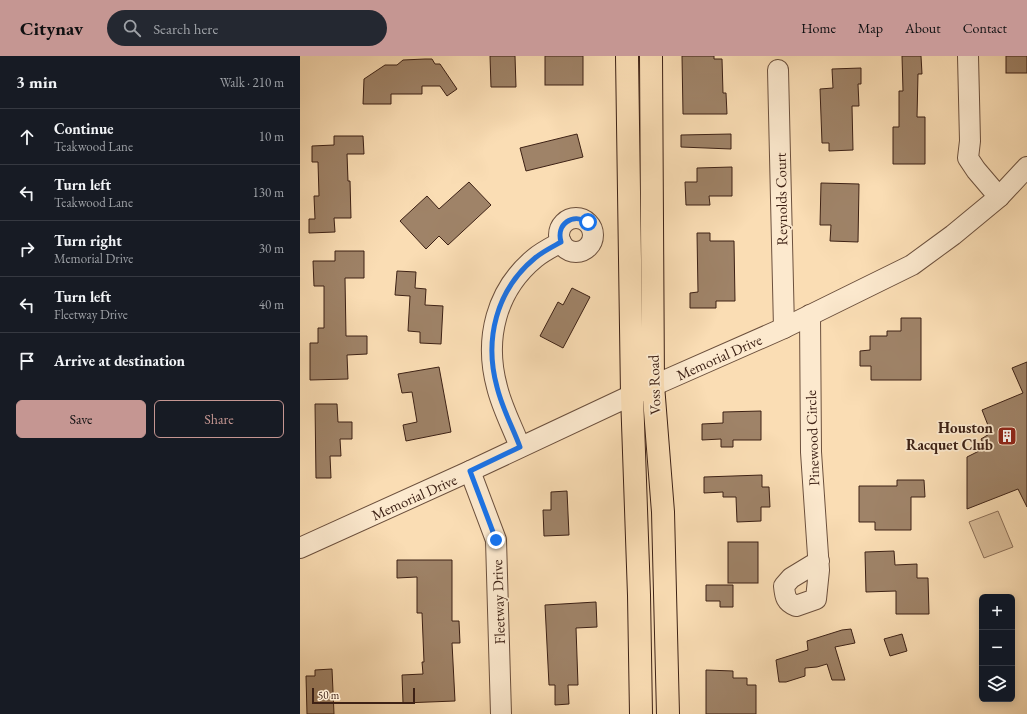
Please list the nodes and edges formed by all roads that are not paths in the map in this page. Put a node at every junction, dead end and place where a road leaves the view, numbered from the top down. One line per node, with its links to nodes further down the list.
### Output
1 (627, 56): 11 (main road, Voss Road)
2 (651, 56): 10 (main road, Voss Road)
3 (968, 56): 6 (street)
4 (778, 70): 9 (street, Reynolds Court)
5 (1027, 167): 6 (street, Memorial Drive)
6 (999, 197): 8 (street, Memorial Drive)
7 (561, 242): 12 (street)
8 (810, 315): 9 (street, Memorial Drive); 15 (street, Pinewood Circle)
9 (784, 328): 10 (street, Memorial Drive)
10 (653, 385): 11 (street, Memorial Drive); 18 (main road, Voss Road)
11 (632, 395): 12 (street, Memorial Drive); 17 (main road, Voss Road)
12 (520, 447): 13 (street, Memorial Drive)
13 (470, 471): 14 (street, Memorial Drive); 16 (street, Fleetway Drive)
14 (300, 548)
15 (819, 561)
16 (501, 714)
17 (641, 714)
18 (668, 714)

